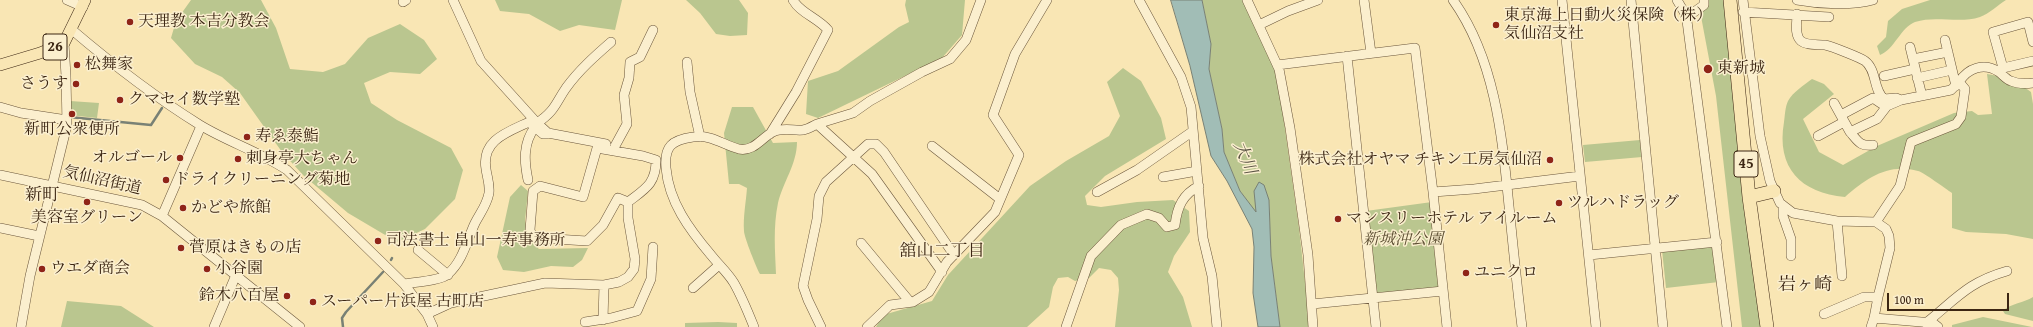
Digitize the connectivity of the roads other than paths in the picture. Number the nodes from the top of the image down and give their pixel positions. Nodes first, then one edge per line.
1 (67, 0) edge
2 (453, 0) edge
3 (792, 0) edge
4 (981, 0) edge
5 (1047, 0) edge
6 (1139, 0) edge
7 (1247, 0) edge
8 (1318, 0) edge
9 (1364, 0) edge
10 (1453, 0) edge
11 (1562, 0) edge
12 (1631, 0) edge
13 (1677, 0) edge
14 (1704, 0) edge
15 (1730, 0) edge
16 (1743, 0) edge
17 (1797, 0) edge
18 (1873, 0) edge
19 (84, 4) edge
20 (1825, 11) junction
21 (1743, 12) junction
22 (1797, 14) junction
23 (1687, 17) junction
24 (1259, 26) junction
25 (71, 29) junction
26 (653, 30) dead end
27 (1945, 40) dead end
28 (611, 42) dead end
29 (2033, 42) edge
30 (64, 43) junction
31 (1910, 47) dead end
32 (1948, 52) junction
33 (1371, 53) junction
34 (1347, 56) junction
35 (2033, 61) edge
36 (687, 62) dead end
37 (0, 65) edge
38 (1277, 65) junction
39 (2013, 66) junction
40 (1915, 69) junction
41 (1952, 70) junction
42 (1884, 76) dead end
43 (2011, 81) junction
44 (2033, 83) edge
45 (1957, 84) junction
46 (1922, 96) junction
47 (1901, 100) junction
48 (1834, 103) dead end
49 (1887, 106) junction
50 (0, 108) edge
51 (67, 116) junction
52 (1842, 118) junction
53 (817, 124) junction
54 (536, 125) junction
55 (201, 126) junction
56 (1193, 131) junction
57 (1850, 132) junction
58 (770, 134) junction
59 (1818, 136) dead end
60 (700, 137) junction
61 (1873, 145) dead end
62 (616, 146) junction
63 (932, 146) dead end
64 (631, 154) junction
65 (854, 156) junction
66 (656, 160) junction
67 (665, 160) junction
68 (1197, 171) junction
69 (0, 175) edge
70 (1580, 176) junction
71 (1163, 177) dead end
72 (528, 180) dead end
73 (1507, 184) junction
74 (51, 185) junction
75 (1199, 186) junction
76 (1774, 191) junction
77 (1097, 192) dead end
78 (1433, 192) junction
79 (1749, 197) junction
80 (1000, 199) junction
81 (628, 202) junction
82 (1783, 206) junction
83 (162, 216) junction
84 (1837, 221) junction
85 (1876, 222) junction
86 (0, 228) edge
87 (39, 236) junction
88 (861, 242) dead end
89 (1717, 242) junction
90 (652, 247) dead end
91 (1655, 248) junction
92 (418, 250) dead end
93 (954, 255) junction
94 (1589, 255) junction
95 (1791, 256) dead end
96 (719, 264) junction
97 (2007, 271) dead end
98 (942, 272) junction
99 (236, 275) junction
100 (448, 275) junction
101 (1842, 276) dead end
102 (404, 284) junction
103 (604, 285) junction
104 (693, 288) dead end
105 (1443, 291) junction
106 (1878, 297) junction
107 (1372, 298) junction
108 (910, 302) junction
109 (1312, 304) junction
110 (427, 314) junction
111 (1824, 314) dead end
112 (603, 320) junction
113 (585, 322) dead end
114 (1873, 323) edge
115 (1927, 325) edge
116 (21, 327) edge
117 (214, 327) edge
118 (300, 327) edge
119 (433, 327) edge
120 (754, 327) edge
121 (821, 327) edge
122 (867, 327) edge
123 (1066, 327) edge
124 (1217, 327) edge
125 (1313, 327) edge
126 (1376, 327) edge
127 (1447, 327) edge
128 (1522, 327) edge
129 (1596, 327) edge
130 (1663, 327) edge
131 (1727, 327) edge
132 (1767, 327) edge
133 (1938, 327) edge

1 - 19 street
2 - 54 street
3 - 58 street
4 - 53 street
5 - 80 street
6 - 56 street
7 - 24 street
8 - 24 street
9 - 33 street
10 - 73 street
11 - 70 street
12 - 91 street
13 - 23 street
14 - 23 street
15 - 79 highway, 45
16 - 21 street
17 - 20 street
18 - 20 street
19 - 25 main road, 26
20 - 22 street
21 - 22 street
21 - 76 street
22 - 47 street
23 - 89 street
24 - 38 street
25 - 30 main road, 26
25 - 55 street
26 - 62 street
27 - 32 street
28 - 54 street
29 - 39 street
30 - 37 main road, 26
30 - 51 street
31 - 40 street
32 - 40 street
32 - 41 street
33 - 34 street
33 - 78 street
34 - 38 street
34 - 107 street
35 - 39 street
36 - 60 street
38 - 109 street
39 - 43 street
40 - 41 street
40 - 42 street
40 - 46 street
41 - 45 street
43 - 44 street
43 - 45 street
45 - 46 street
45 - 85 street
46 - 47 street
47 - 49 street
48 - 52 street
49 - 52 street
49 - 57 street
50 - 51 street
51 - 74 street
52 - 57 street
52 - 59 street
53 - 58 street
53 - 65 street
54 - 62 street
54 - 72 street
54 - 100 street
55 - 83 street
55 - 102 street
56 - 68 street
56 - 77 street
57 - 61 street
58 - 60 street
60 - 67 street
62 - 64 street
63 - 80 street
64 - 66 street
64 - 81 street
65 - 93 street
65 - 98 street
65 - 121 street
66 - 67 street
66 - 81 street
67 - 96 street
68 - 71 street
68 - 75 street
69 - 74 street, 気仙沼街道
70 - 73 street
70 - 94 street
73 - 78 street
73 - 128 street
74 - 83 street, 気仙沼街道
74 - 87 street
75 - 123 street
75 - 124 street
76 - 79 highway
76 - 82 street
78 - 105 street
79 - 132 highway, 45
80 - 93 street
81 - 103 street
82 - 84 street
82 - 95 street
83 - 99 street, 気仙沼街道
84 - 85 street
84 - 101 street
85 - 106 street
86 - 87 street
87 - 116 street
88 - 108 street
89 - 91 street
89 - 131 street
90 - 112 street
91 - 94 street
91 - 130 street
92 - 100 street
93 - 98 street
94 - 129 street
96 - 104 street
96 - 120 street
97 - 115 street
98 - 108 street
99 - 117 street
99 - 118 street, 気仙沼街道
100 - 102 street
102 - 110 street
103 - 110 street
103 - 112 street
105 - 107 street
105 - 127 street
106 - 111 street
106 - 114 street
107 - 109 street
107 - 126 street
108 - 122 street
109 - 125 street
110 - 119 street
112 - 113 street
114 - 115 street
115 - 133 street

